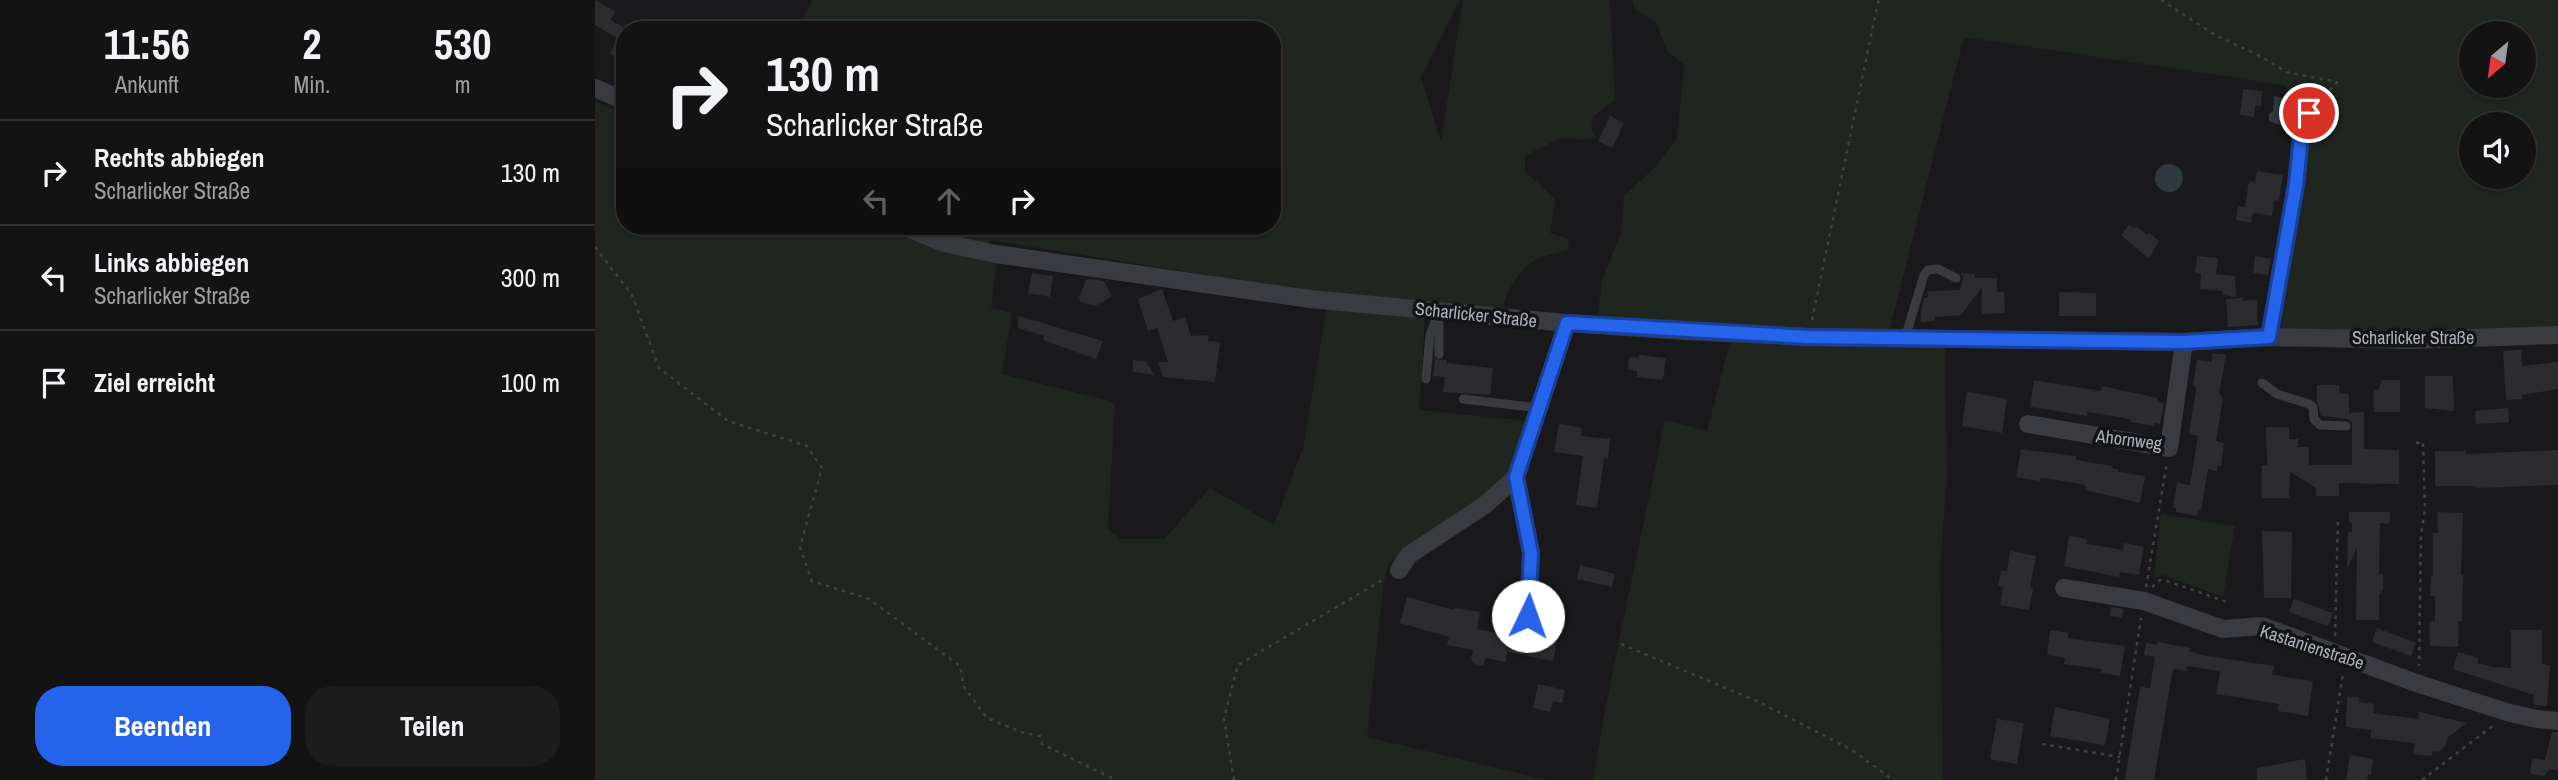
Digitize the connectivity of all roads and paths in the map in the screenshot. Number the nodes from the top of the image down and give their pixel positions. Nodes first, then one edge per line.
1 (1881, 0) edge
2 (2161, 0) edge
3 (595, 88) edge
4 (616, 97) edge
5 (2309, 113) joint
6 (924, 235) edge
7 (595, 247) edge
8 (1957, 278) dead end
9 (1439, 311) junction
10 (1567, 323) junction
11 (2558, 335) edge
12 (1809, 337) junction
13 (2269, 337) junction
14 (1905, 338) junction
15 (2183, 342) junction
16 (1439, 354) dead end
17 (1426, 379) dead end
18 (2262, 383) dead end
19 (1463, 399) dead end
20 (1539, 408) junction
21 (2028, 424) dead end
22 (2346, 425) dead end
23 (2416, 443) dead end
24 (2169, 449) junction
25 (1516, 477) junction
26 (2338, 520) dead end
27 (1399, 570) joint
28 (2147, 583) dead end
29 (2064, 588) dead end
30 (2146, 590) dead end
31 (2227, 602) dead end
32 (1528, 616) dead end
33 (2140, 622) dead end
34 (1621, 643) dead end
35 (2341, 655) junction
36 (2419, 684) junction
37 (2510, 713) junction
38 (2558, 721) edge
39 (2042, 744) dead end
40 (2120, 757) junction
41 (1116, 780) edge
42 (1234, 780) edge
43 (1893, 780) edge
44 (2116, 780) edge
45 (2326, 780) edge
46 (2422, 780) edge

1 - 12 path
2 - 5 path
3 - 4 street
5 - 13 street
6 - 9 street, Scharlicker Straße
7 - 41 path
8 - 14 lane
9 - 10 street, Scharlicker Straße
9 - 16 lane
9 - 17 lane
10 - 12 street, Scharlicker Straße
10 - 20 street
11 - 13 street, Scharlicker Straße
12 - 14 street, Scharlicker Straße
13 - 15 street, Scharlicker Straße
14 - 15 street, Scharlicker Straße
15 - 24 street, Ahornweg
18 - 22 lane
19 - 20 lane
20 - 25 street
21 - 24 street, Ahornweg
23 - 36 path
24 - 28 path
25 - 27 street
25 - 32 street
26 - 35 path
27 - 42 path
29 - 35 street, Kastanienstraße
30 - 31 path
33 - 40 path
34 - 43 path
35 - 36 street, Kastanienstraße
35 - 45 path
36 - 37 street, Kastanienstraße
37 - 38 street, Kastanienstraße
37 - 46 path
39 - 40 path
40 - 44 path

